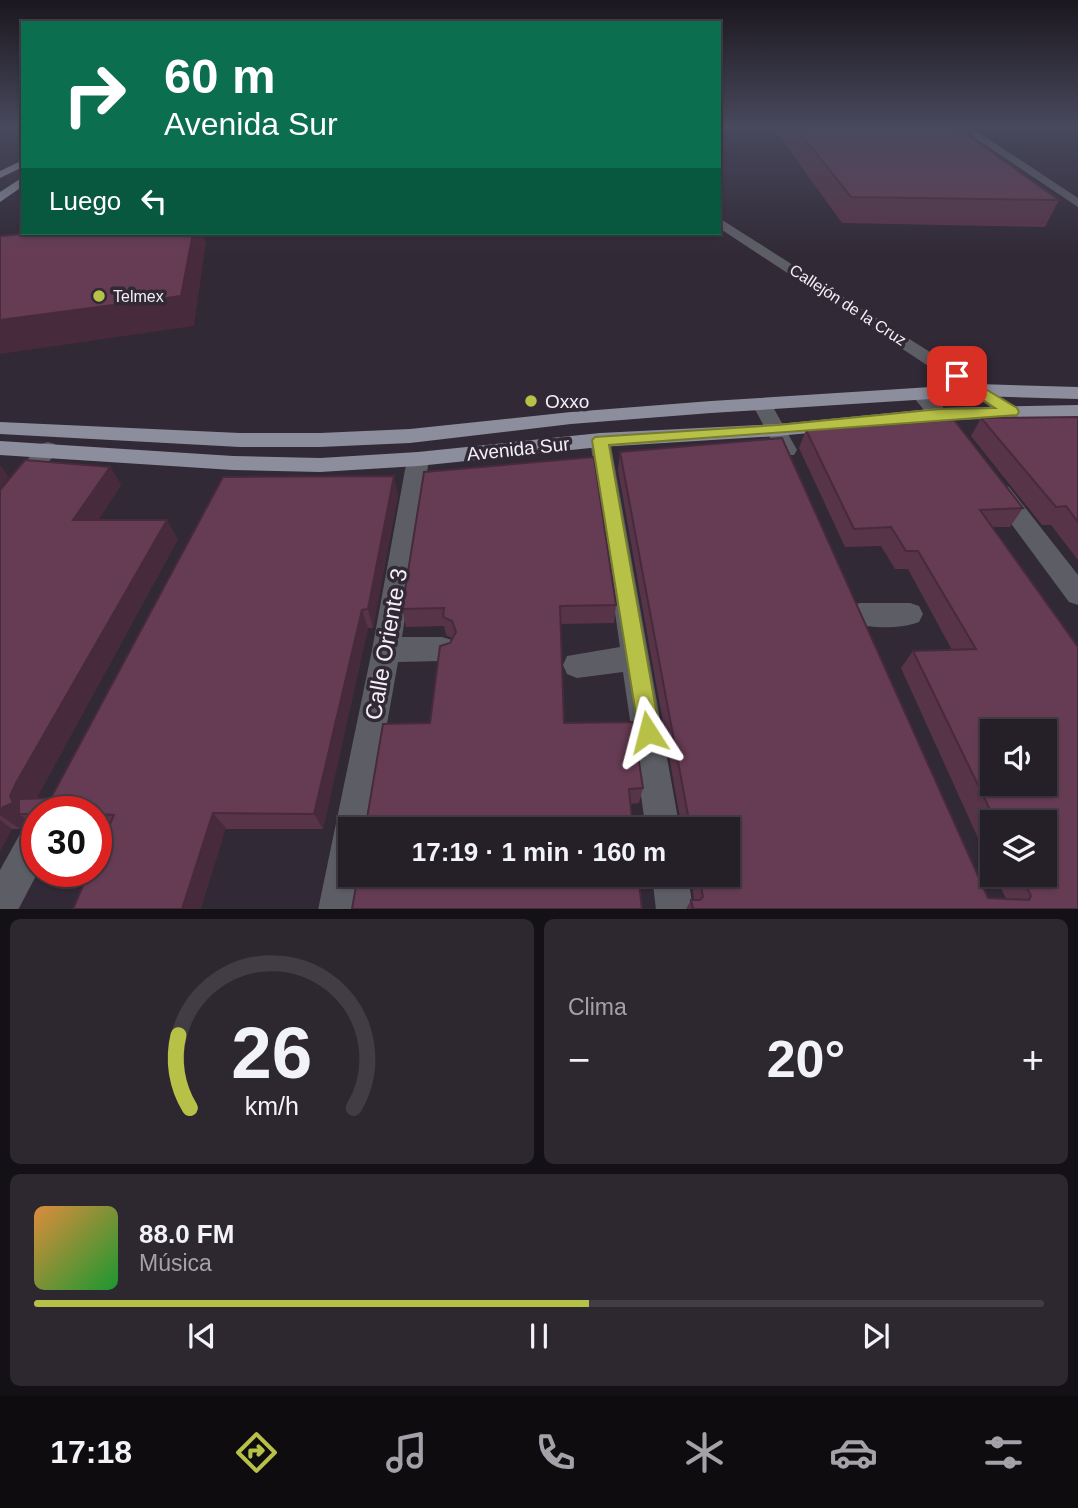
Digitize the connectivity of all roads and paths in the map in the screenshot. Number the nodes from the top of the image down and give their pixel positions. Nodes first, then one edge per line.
1 (1026, 168) edge
2 (21, 182) edge
3 (0, 198) edge
4 (1078, 203) edge
5 (721, 223) edge
6 (978, 390) junction
7 (1078, 393) edge
8 (921, 394) junction
9 (762, 404) junction
10 (1078, 411) edge
11 (1011, 412) junction
12 (940, 414) junction
13 (0, 428) edge
14 (778, 430) junction
15 (600, 440) junction
16 (964, 446) edge
17 (0, 448) edge
18 (48, 449) junction
19 (418, 459) junction
20 (989, 478) edge
21 (800, 479) edge
22 (0, 506) edge
23 (1078, 594) edge
24 (860, 614) edge
25 (910, 614) dead end
26 (442, 649) edge
27 (386, 650) junction
28 (637, 658) junction
29 (578, 665) dead end
30 (354, 817) edge
31 (661, 817) edge
32 (21, 866) edge
33 (340, 887) edge
34 (672, 887) edge
35 (0, 906) edge
36 (336, 909) edge
37 (675, 909) edge

1 - 4 street
2 - 3 main road
5 - 6 street, Callejón de la Cruz
6 - 7 main road, Avenida Sur
6 - 8 main road, Avenida Sur
6 - 11 street, Callejón de la Cruz
8 - 9 main road, Avenida Sur
8 - 12 street
9 - 13 main road, Avenida Sur
9 - 14 street
10 - 11 main road, Avenida Sur
11 - 12 main road, Avenida Sur
12 - 14 main road, Avenida Sur
12 - 16 street
14 - 15 main road, Avenida Sur
14 - 21 street
15 - 19 main road, Avenida Sur
15 - 28 street
17 - 18 main road, Avenida Sur
18 - 19 main road, Avenida Sur
18 - 22 street
19 - 27 street, Calle Oriente 3
20 - 23 street
24 - 25 street
26 - 27 street
27 - 30 street, Calle Oriente 3
28 - 29 street
28 - 31 street
32 - 35 street
33 - 36 street
34 - 37 street

